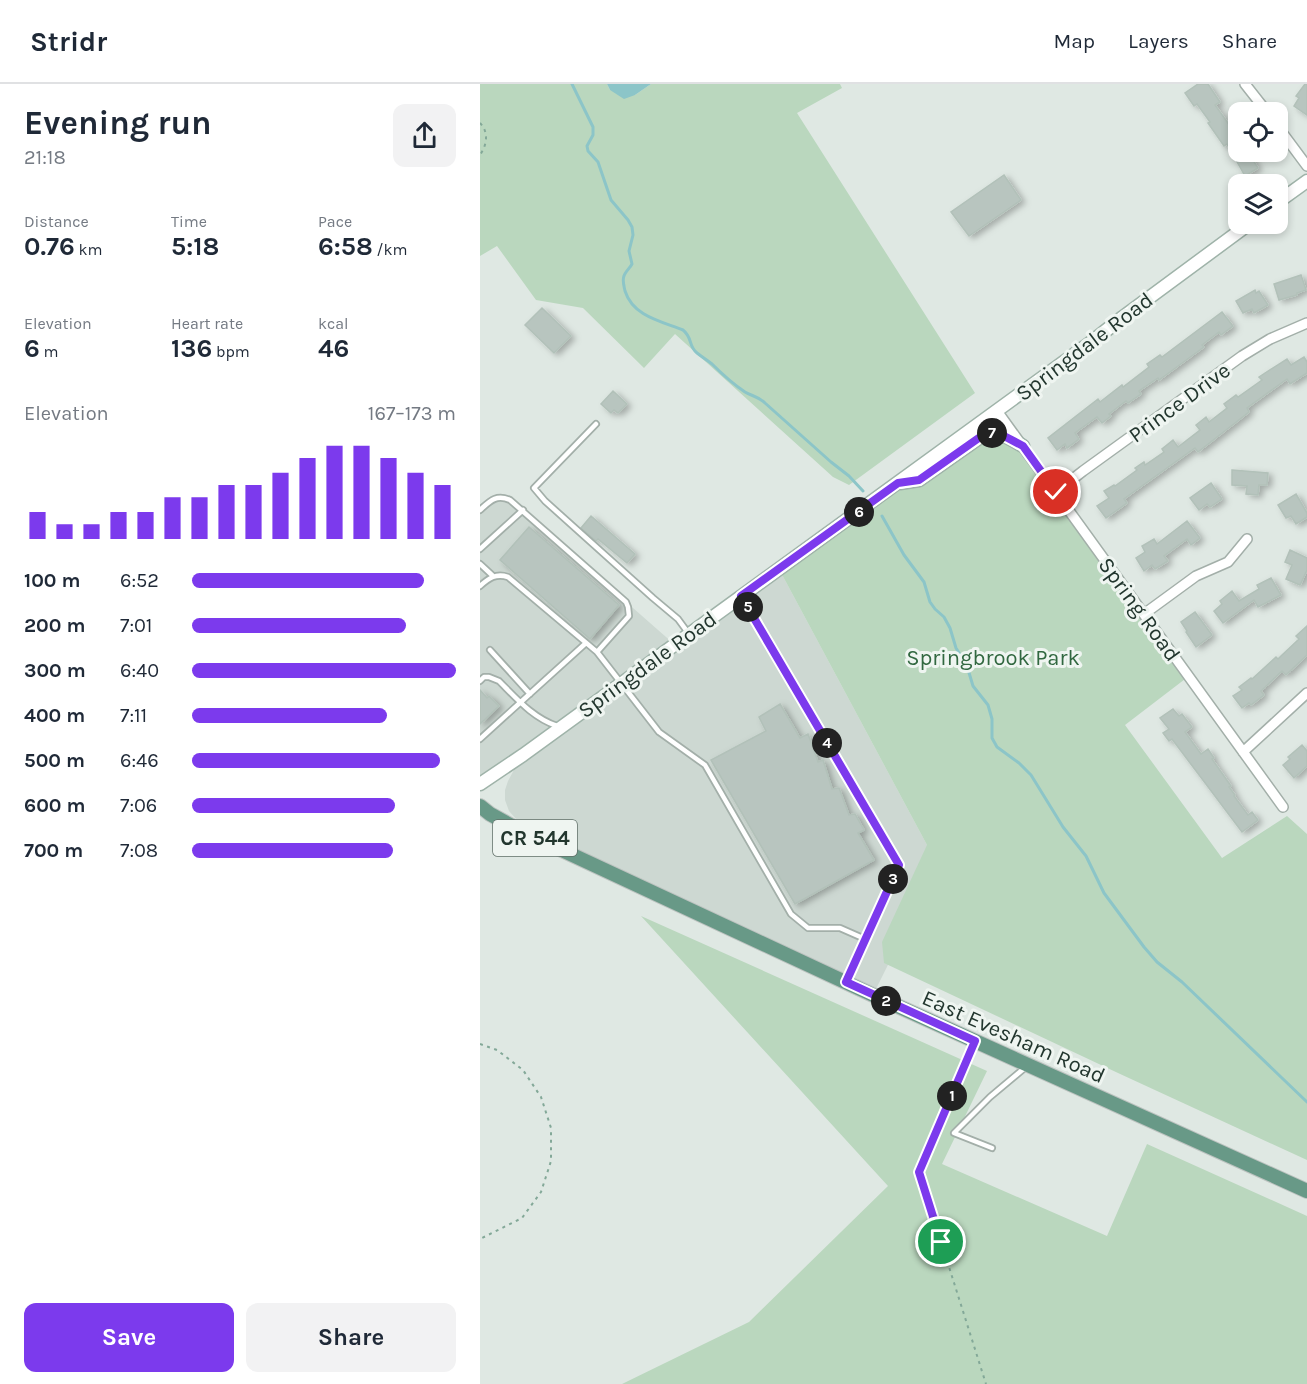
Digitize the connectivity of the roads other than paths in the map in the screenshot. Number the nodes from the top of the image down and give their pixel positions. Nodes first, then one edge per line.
1 (1258, 84) edge
2 (1248, 87) edge
3 (1259, 102) edge
4 (1288, 140) edge
5 (1307, 166) edge
6 (1307, 181) edge
7 (1288, 195) edge
8 (1235, 234) edge
9 (1307, 323) edge
10 (997, 411) junction
11 (596, 424) dead end
12 (1023, 446) junction
13 (898, 483) junction
14 (1056, 492) junction
15 (480, 510) edge
16 (523, 510) junction
17 (1247, 539) dead end
18 (480, 549) edge
19 (480, 564) edge
20 (493, 576) junction
21 (480, 586) edge
22 (741, 596) junction
23 (1144, 614) junction
24 (688, 634) junction
25 (586, 643) junction
26 (490, 650) dead end
27 (597, 652) junction
28 (480, 681) edge
29 (621, 683) junction
30 (1307, 693) edge
31 (530, 694) junction
32 (520, 703) junction
33 (560, 727) junction
34 (480, 740) edge
35 (1243, 752) junction
36 (480, 784) edge
37 (480, 806) edge
38 (1282, 807) dead end
39 (865, 939) junction
40 (846, 982) junction
41 (1029, 1065) junction
42 (992, 1148) dead end
43 (1307, 1191) edge

1 - 2 street
2 - 3 street
4 - 5 street
6 - 7 main road
8 - 10 main road, Springdale Road
9 - 14 street, Prince Drive
10 - 12 street, Spring Road
10 - 13 main road, Springdale Road
11 - 24 lane
12 - 13 main road
12 - 14 street, Spring Road
13 - 22 main road, Springdale Road
14 - 23 street, Spring Road
15 - 16 lane
16 - 18 lane
16 - 27 lane
17 - 23 street
19 - 20 lane
20 - 21 lane
20 - 25 lane
22 - 24 main road, Springdale Road
22 - 39 lane
23 - 35 street, Spring Road
24 - 29 main road, Springdale Road
25 - 27 lane
25 - 31 lane
26 - 31 lane
27 - 29 lane
28 - 32 lane
29 - 33 main road, Springdale Road
29 - 39 lane
30 - 35 street
31 - 32 lane
32 - 33 lane
32 - 34 lane
33 - 36 main road, Springdale Road
35 - 38 street, Spring Road
37 - 40 main road, East Evesham Road / CR 544
39 - 40 lane
40 - 41 main road, East Evesham Road / CR 544
41 - 42 lane
41 - 43 main road, East Evesham Road / CR 544

